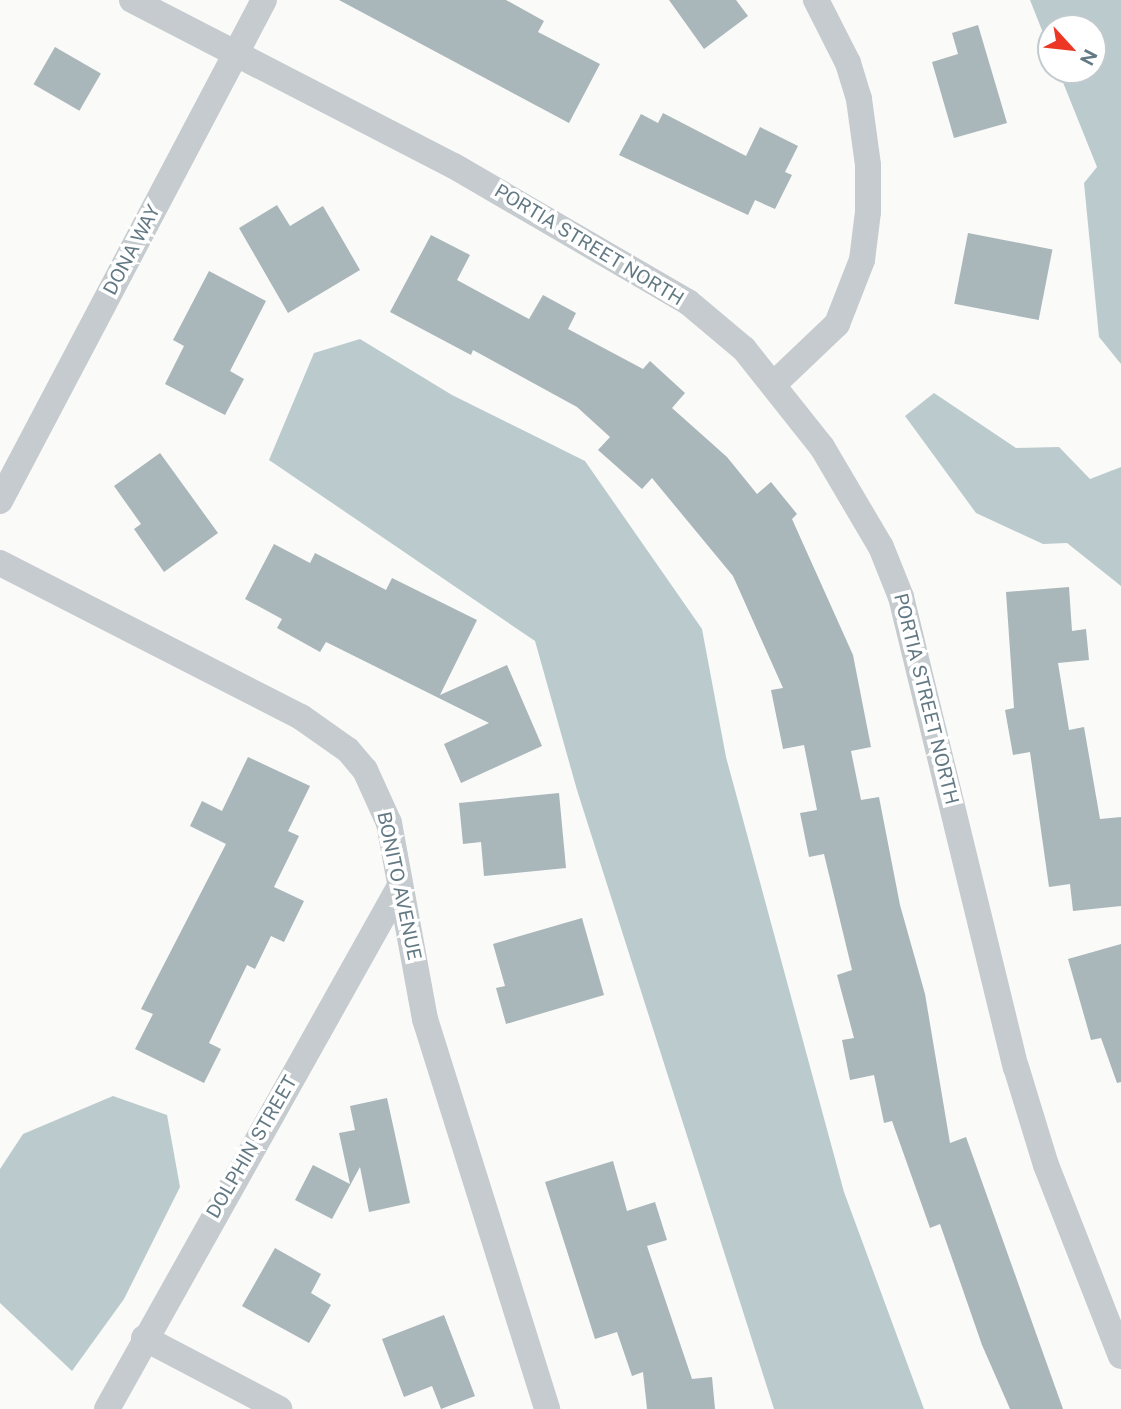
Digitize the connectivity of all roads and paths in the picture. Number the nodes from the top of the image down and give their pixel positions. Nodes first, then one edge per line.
1 (132, 0) edge
2 (264, 0) edge
3 (816, 0) edge
4 (235, 53) junction
5 (774, 384) junction
6 (0, 501) edge
7 (0, 563) edge
8 (400, 886) junction
9 (144, 1338) junction
10 (1121, 1356) edge
11 (107, 1409) edge
12 (279, 1409) edge
13 (547, 1409) edge

1 - 4 street, PORTIA STREET NORTH
2 - 4 street, DONA WAY
3 - 5 street
4 - 5 street, PORTIA STREET NORTH
4 - 6 street, DONA WAY
5 - 10 street, PORTIA STREET NORTH
7 - 8 street, BONITO AVENUE
8 - 9 street, DOLPHIN STREET
8 - 13 street, BONITO AVENUE
9 - 11 street, DOLPHIN STREET
9 - 12 street

